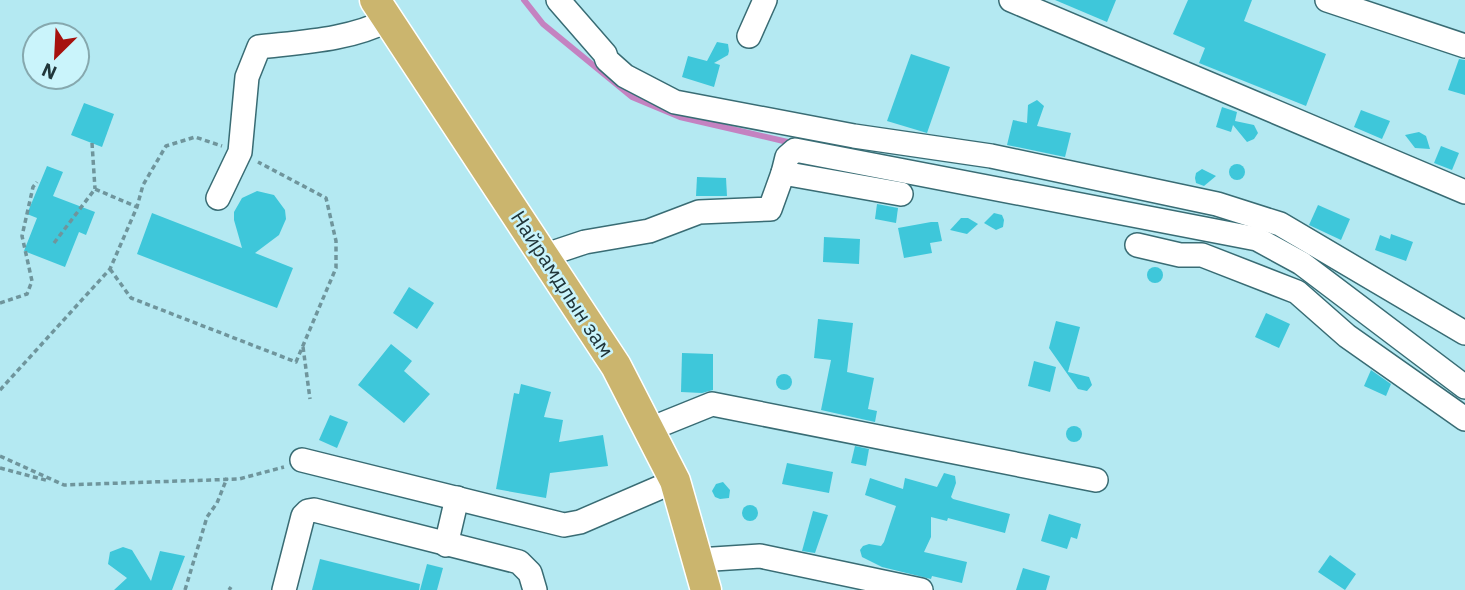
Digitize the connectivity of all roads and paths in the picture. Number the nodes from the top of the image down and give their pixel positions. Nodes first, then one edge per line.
1 (558, 0) edge
2 (765, 0) edge
3 (1011, 0) edge
4 (1327, 0) edge
5 (382, 10) edge
6 (749, 36) dead end
7 (1465, 46) edge
8 (92, 143) dead end
9 (240, 152) junction
10 (783, 173) junction
11 (37, 181) dead end
12 (95, 189) junction
13 (1465, 192) edge
14 (901, 194) dead end
15 (218, 198) dead end
16 (137, 207) junction
17 (54, 243) dead end
18 (1137, 245) dead end
19 (543, 256) junction
20 (110, 269) junction
21 (0, 303) edge
22 (1465, 334) edge
23 (303, 345) junction
24 (1465, 387) edge
25 (0, 390) edge
26 (310, 399) dead end
27 (1465, 419) edge
28 (650, 429) junction
29 (0, 456) edge
30 (302, 460) joint
31 (0, 468) edge
32 (227, 478) junction
33 (1096, 480) dead end
34 (675, 481) junction
35 (64, 485) junction
36 (457, 498) junction
37 (446, 545) junction
38 (698, 561) junction
39 (185, 590) edge
40 (284, 590) edge
41 (535, 590) edge
42 (706, 590) edge
43 (921, 590) edge

1 - 22 street
2 - 6 street
3 - 13 street
4 - 7 street
5 - 9 street
5 - 19 main road, Найрамдлын зам
8 - 12 path
9 - 15 street
9 - 16 path
9 - 23 path
10 - 14 street
10 - 19 street
10 - 24 street
11 - 21 path
12 - 16 path
12 - 17 path
16 - 20 path
18 - 27 street
19 - 28 main road, Найрамдлын зам
20 - 23 path
20 - 25 path
23 - 26 path
28 - 33 street
28 - 34 main road, Найрамдлын зам
29 - 35 path
30 - 32 path
30 - 36 street
31 - 35 path
32 - 35 path
32 - 39 path
34 - 36 street
34 - 38 main road, Найрамдлын зам
36 - 37 street
37 - 40 street
37 - 41 street
38 - 42 main road, Найрамдлын зам
38 - 43 street

